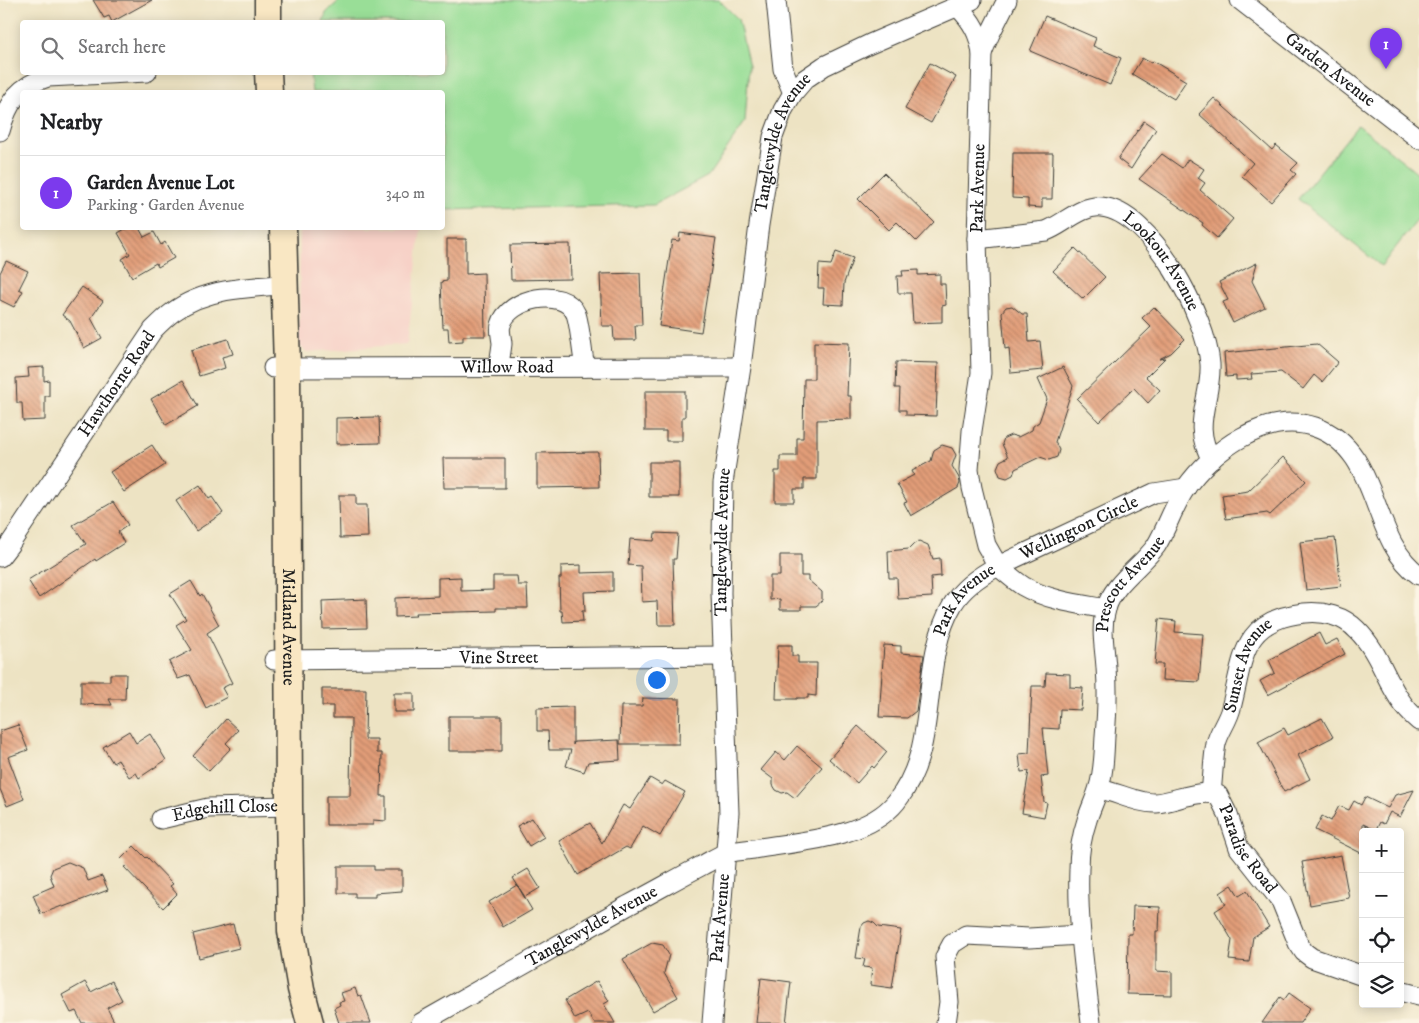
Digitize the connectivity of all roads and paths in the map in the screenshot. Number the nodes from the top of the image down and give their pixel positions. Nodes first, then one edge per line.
1 (268, 0) edge
2 (282, 0) edge
3 (776, 0) edge
4 (1007, 0) edge
5 (1240, 0) edge
6 (965, 3) edge
7 (268, 20) edge
8 (282, 20) edge
9 (982, 53) junction
10 (88, 75) edge
11 (268, 75) edge
12 (282, 75) edge
13 (20, 90) edge
14 (20, 90) edge
15 (269, 90) edge
16 (282, 90) edge
17 (793, 93) junction
18 (0, 131) edge
19 (1419, 139) edge
20 (269, 230) edge
21 (283, 230) edge
22 (977, 239) junction
23 (277, 286) junction
24 (742, 366) junction
25 (498, 367) junction
26 (585, 367) junction
27 (280, 368) junction
28 (1212, 459) junction
29 (1186, 488) junction
30 (0, 556) edge
31 (998, 566) junction
32 (1419, 575) edge
33 (1106, 609) junction
34 (724, 656) junction
35 (281, 660) junction
36 (1419, 721) edge
37 (1099, 789) junction
38 (1211, 793) junction
39 (281, 806) junction
40 (161, 819) dead end
41 (726, 854) junction
42 (1081, 934) junction
43 (1359, 975) edge
44 (1404, 992) edge
45 (1419, 996) edge
46 (294, 1023) edge
47 (310, 1023) edge
48 (421, 1023) edge
49 (712, 1023) edge
50 (946, 1023) edge
51 (1091, 1023) edge

1 - 7 street
2 - 8 street
3 - 17 street
4 - 9 street, Park Avenue
5 - 19 street, Garden Avenue
6 - 9 street, Park Avenue
6 - 17 street, Tanglewylde Avenue
9 - 22 street, Park Avenue
10 - 13 street
11 - 15 street
12 - 16 street
14 - 18 street
17 - 24 street, Tanglewylde Avenue
20 - 23 street, Midland Avenue
21 - 23 street, Midland Avenue
22 - 28 street, Lookout Avenue
22 - 31 street, Park Avenue
23 - 27 street, Midland Avenue
23 - 30 street, Hawthorne Road
24 - 26 street, Willow Road
24 - 34 street, Tanglewylde Avenue
25 - 26 street, Willow Road
25 - 26 street
25 - 27 street, Willow Road
27 - 35 street, Midland Avenue
28 - 29 street, Prescott Avenue
28 - 32 street, Prescott Avenue
29 - 31 street, Wellington Circle
29 - 33 street, Prescott Avenue
31 - 33 street, Wellington Circle
31 - 41 street, Park Avenue
33 - 37 street, Prescott Avenue
34 - 35 street, Vine Street
34 - 41 street, Tanglewylde Avenue
35 - 39 street, Midland Avenue
36 - 38 street, Sunset Avenue
37 - 38 street, Paradise Road
37 - 42 street, Prescott Avenue
38 - 43 street, Paradise Road
39 - 40 street, Edgehill Close
39 - 46 street, Midland Avenue
39 - 47 street, Midland Avenue
41 - 48 street, Tanglewylde Avenue
41 - 49 street, Park Avenue
42 - 50 street
42 - 51 street, Prescott Avenue
44 - 45 street

